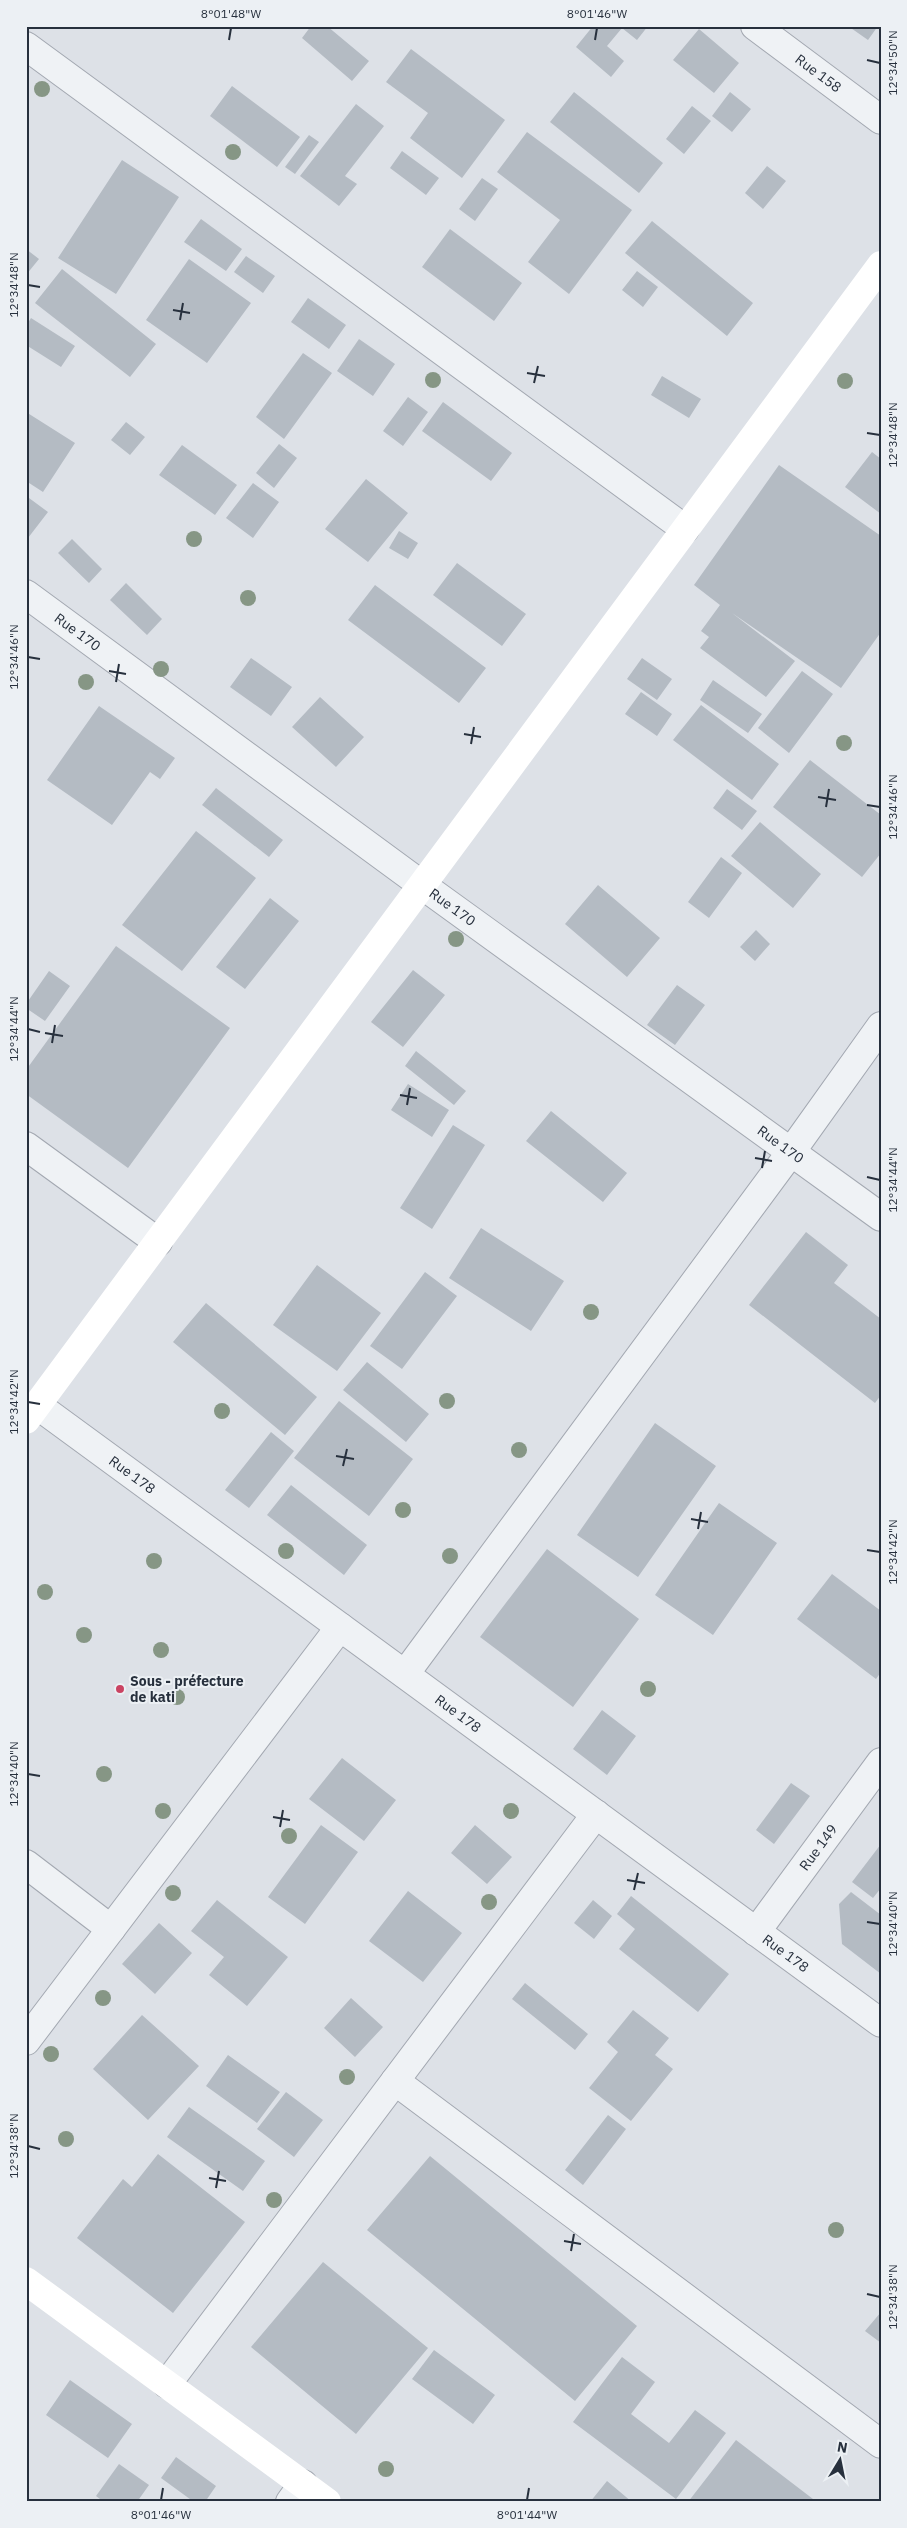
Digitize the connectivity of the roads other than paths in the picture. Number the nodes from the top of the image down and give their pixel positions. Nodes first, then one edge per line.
1 (755, 26) edge
2 (26, 46) edge
3 (881, 120) edge
4 (881, 265) edge
5 (685, 529) junction
6 (26, 594) edge
7 (422, 885) junction
8 (881, 1026) edge
9 (26, 1146) edge
10 (791, 1152) junction
11 (881, 1217) edge
12 (158, 1242) junction
13 (32, 1412) edge
14 (340, 1627) junction
15 (404, 1674) junction
16 (881, 1762) edge
17 (596, 1814) junction
18 (26, 1864) edge
19 (112, 1929) junction
20 (756, 1932) junction
21 (881, 2023) edge
22 (26, 2041) edge
23 (395, 2080) junction
24 (26, 2281) edge
25 (167, 2384) junction
26 (881, 2444) edge
27 (297, 2493) edge
28 (328, 2502) edge

1 - 3 street, Rue 158
2 - 5 street
4 - 5 street
5 - 7 street
6 - 7 street, Rue 170
7 - 10 street, Rue 170
7 - 12 street
8 - 10 street
9 - 12 street
10 - 11 street, Rue 170
10 - 15 street
12 - 13 street
13 - 14 street, Rue 178
14 - 15 street, Rue 178
14 - 19 street
15 - 17 street, Rue 178
16 - 20 street, Rue 149
17 - 20 street, Rue 178
17 - 23 street
18 - 19 street
19 - 22 street
20 - 21 street, Rue 178
23 - 25 street
23 - 26 street
24 - 25 street
25 - 27 street
27 - 28 street

